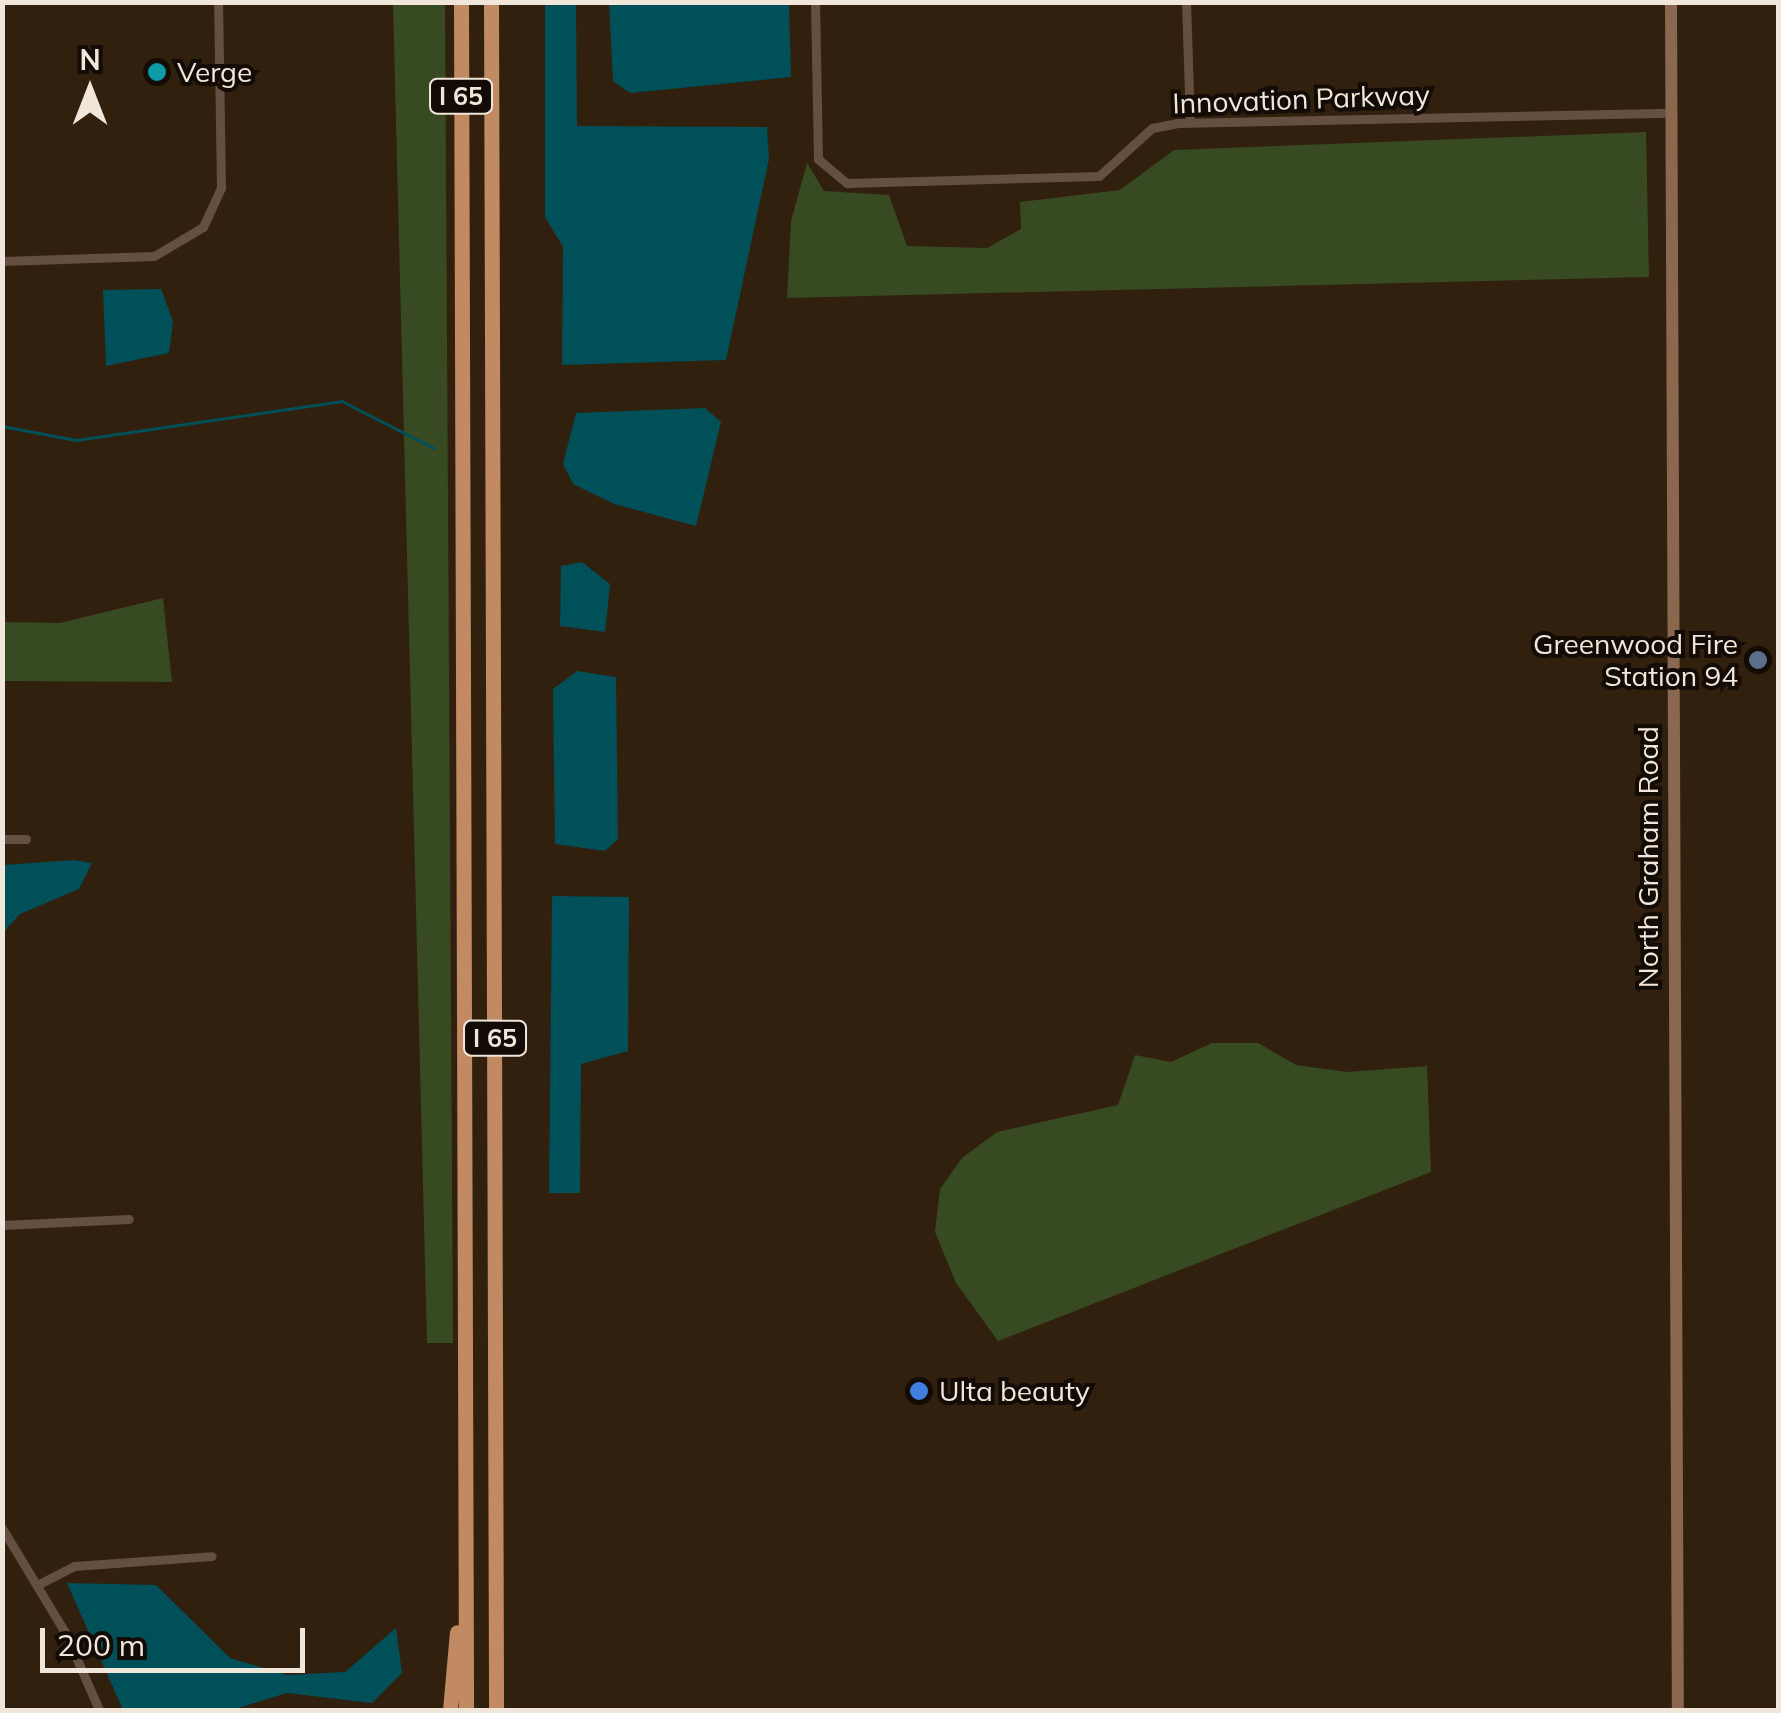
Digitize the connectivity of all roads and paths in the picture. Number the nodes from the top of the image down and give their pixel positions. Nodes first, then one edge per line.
1 (218, 2) edge
2 (452, 2) edge
3 (461, 2) edge
4 (494, 2) edge
5 (815, 2) edge
6 (1186, 2) edge
7 (1671, 2) edge
8 (1671, 113) junction
9 (1190, 122) junction
10 (462, 190) junction
11 (2, 261) edge
12 (2, 839) edge
13 (26, 839) dead end
14 (129, 1219) dead end
15 (2, 1225) edge
16 (2, 1528) edge
17 (212, 1556) dead end
18 (465, 1564) junction
19 (39, 1584) junction
20 (496, 1604) junction
21 (99, 1710) edge
22 (450, 1710) edge
23 (466, 1710) edge
24 (496, 1710) edge
25 (506, 1710) edge
26 (1678, 1710) edge

1 - 11 street
2 - 10 highway
3 - 10 highway, I 65
4 - 20 highway, I 65
5 - 9 street, Innovation Parkway
6 - 9 street
7 - 8 street, North Graham Road
8 - 9 street, Innovation Parkway
8 - 26 street, North Graham Road
10 - 18 highway, I 65
12 - 13 street
14 - 15 street
16 - 19 street
17 - 19 street
18 - 22 highway
18 - 23 highway, I 65
19 - 21 street
20 - 24 highway, I 65
20 - 25 highway

